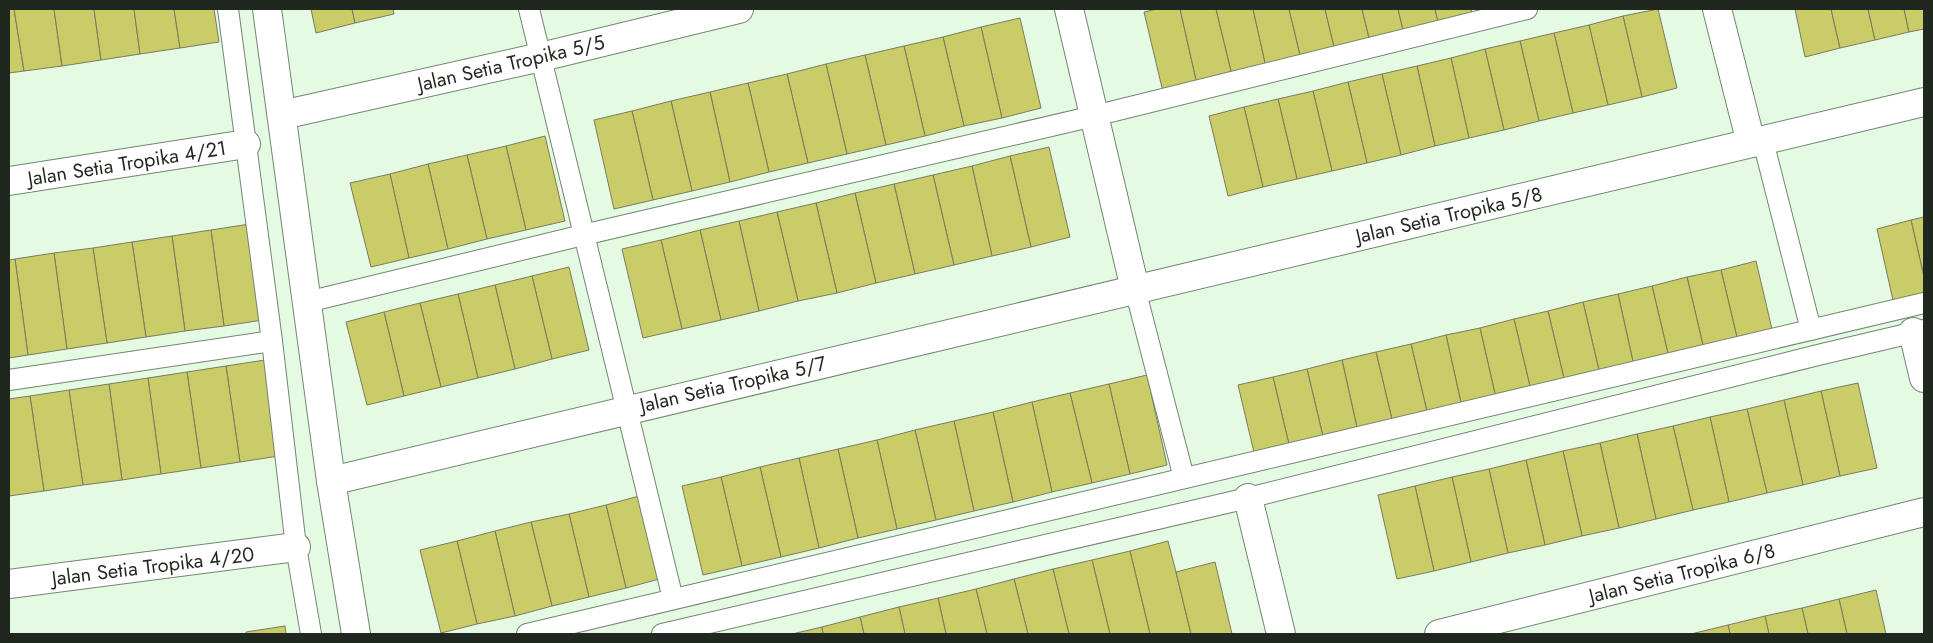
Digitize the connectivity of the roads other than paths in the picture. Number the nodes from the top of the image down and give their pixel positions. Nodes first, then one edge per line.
1 (228, 9) edge
2 (267, 9) edge
3 (529, 9) edge
4 (739, 9) edge
5 (1069, 9) edge
6 (1527, 9) edge
7 (1717, 9) edge
8 (540, 57) junction
9 (1924, 102) edge
10 (282, 115) junction
11 (1094, 116) junction
12 (1757, 142) junction
13 (246, 144) junction
14 (9, 180) edge
15 (583, 235) junction
16 (1135, 289) junction
17 (307, 302) junction
18 (1924, 303) edge
19 (1811, 330) junction
20 (1919, 331) edge
21 (272, 341) junction
22 (1924, 378) edge
23 (9, 380) edge
24 (626, 410) junction
25 (1184, 478) junction
26 (331, 480) junction
27 (1248, 498) junction
28 (1924, 512) edge
29 (296, 547) junction
30 (9, 584) edge
31 (673, 599) junction
32 (675, 633) edge
33 (311, 634) edge
34 (356, 634) edge
35 (527, 634) edge
36 (1281, 634) edge
37 (1439, 634) edge

1 - 13 lane
2 - 10 street
3 - 8 lane
4 - 8 street, Jalan Setia Tropika 5/5
5 - 11 street
6 - 11 lane
7 - 12 street
8 - 10 street, Jalan Setia Tropika 5/5
8 - 15 lane
9 - 12 street, Jalan Setia Tropika 5/8
10 - 17 street
11 - 15 lane
11 - 16 street
12 - 16 street, Jalan Setia Tropika 5/8
12 - 19 lane
13 - 14 street, Jalan Setia Tropika 4/21
13 - 21 lane
15 - 17 lane
15 - 24 lane
16 - 24 street, Jalan Setia Tropika 5/7
16 - 25 lane
17 - 26 street
18 - 19 lane
19 - 25 lane
20 - 22 street
20 - 27 lane
21 - 23 lane
21 - 29 lane
24 - 26 street, Jalan Setia Tropika 5/7
24 - 31 lane
25 - 31 lane
26 - 34 street
27 - 32 lane
27 - 36 street
28 - 37 street, Jalan Setia Tropika 6/8
29 - 30 street, Jalan Setia Tropika 4/20
29 - 33 lane
31 - 35 lane

